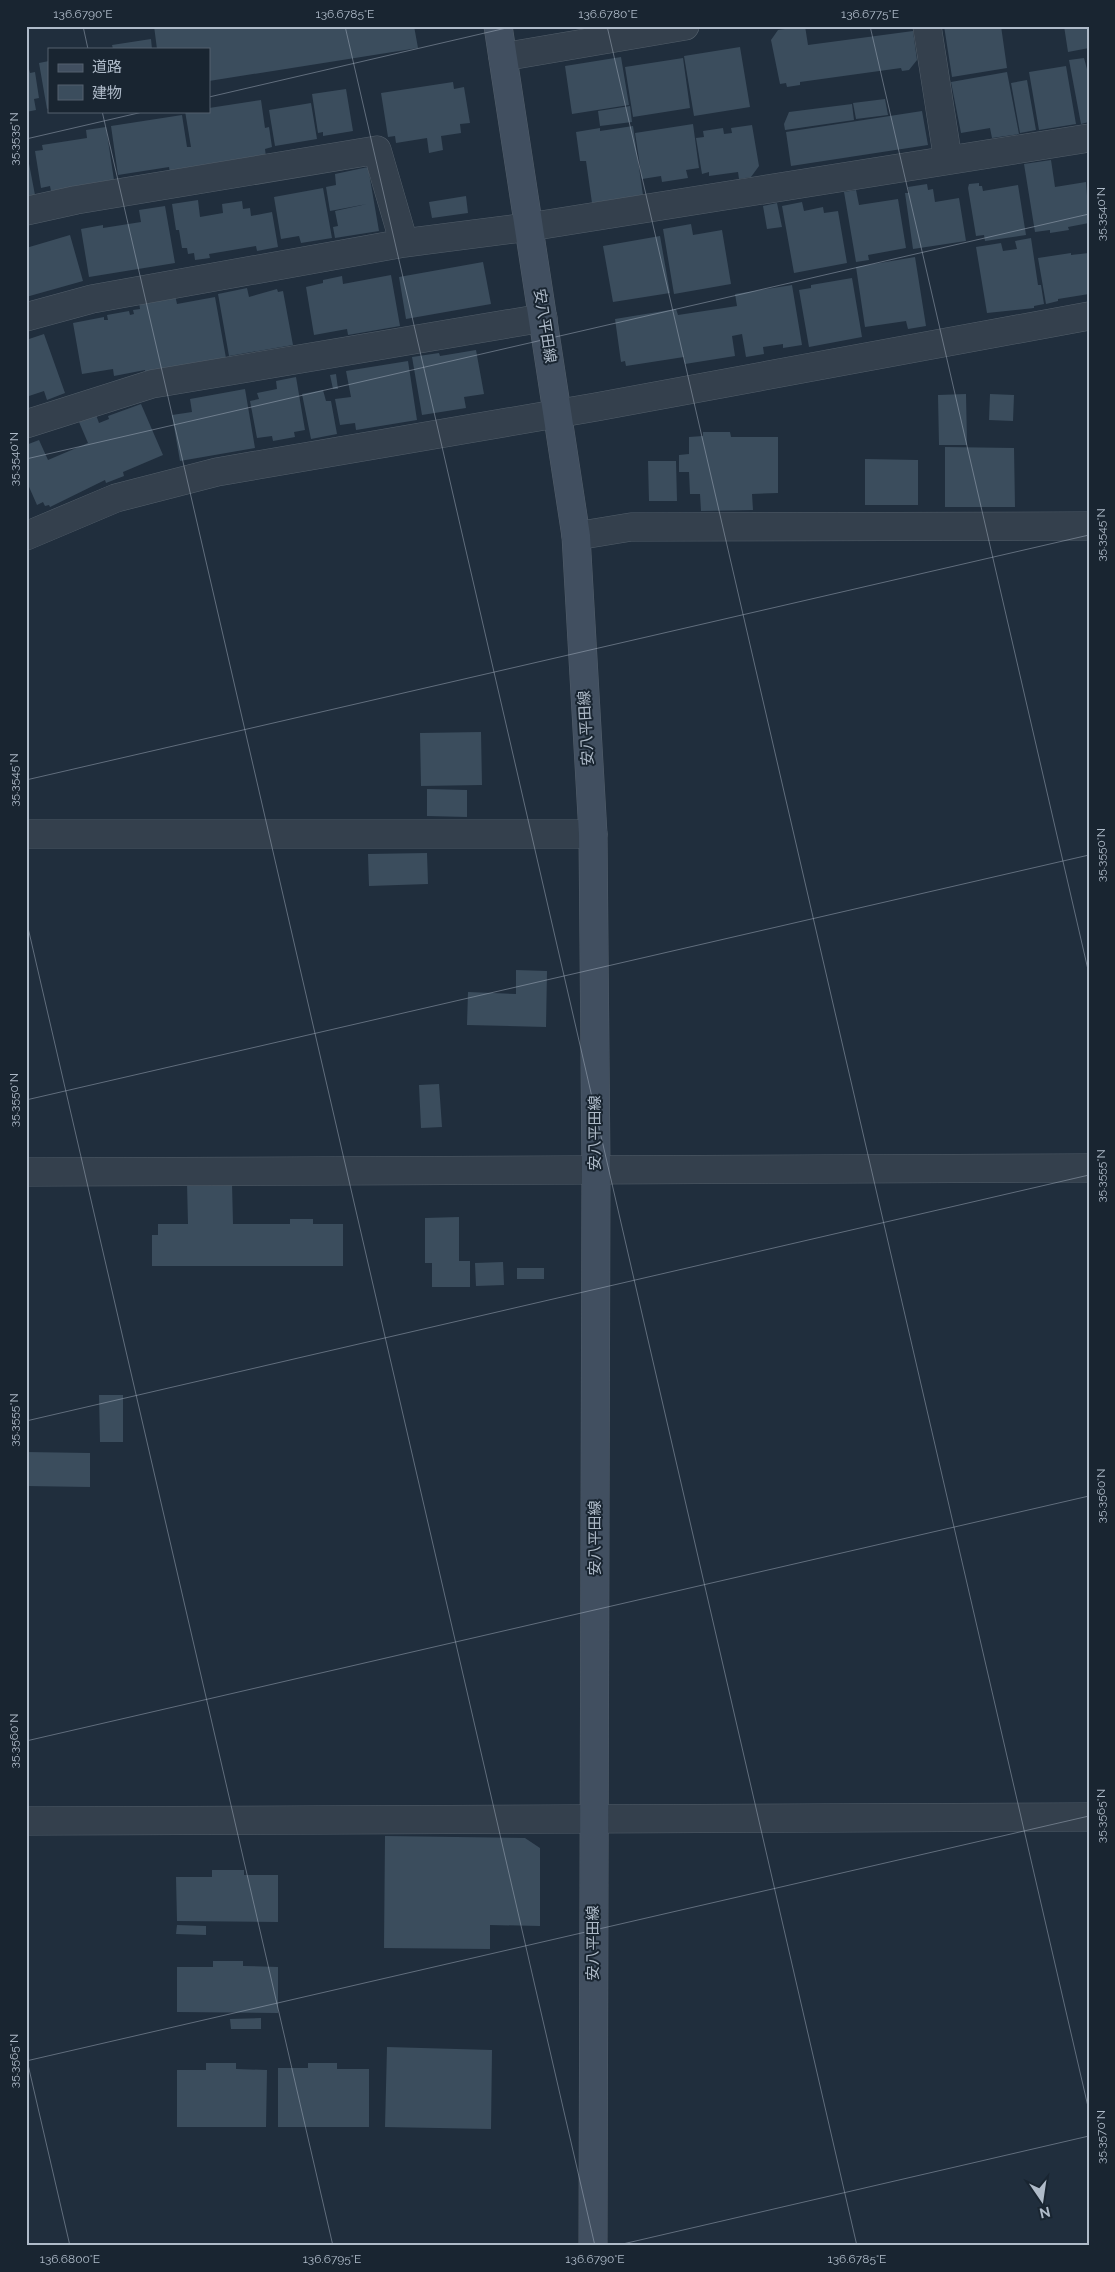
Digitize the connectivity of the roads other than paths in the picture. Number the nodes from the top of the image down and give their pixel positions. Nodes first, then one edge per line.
1 (498, 26) edge
2 (685, 26) edge
3 (927, 26) edge
4 (503, 57) junction
5 (1089, 138) edge
6 (948, 160) junction
7 (26, 211) edge
8 (529, 227) junction
9 (404, 243) junction
10 (1089, 316) edge
11 (26, 317) edge
12 (544, 318) junction
13 (559, 413) junction
14 (26, 424) edge
15 (1089, 526) edge
16 (26, 536) edge
17 (576, 536) junction
18 (26, 834) edge
19 (593, 834) junction
20 (1089, 1168) edge
21 (596, 1169) junction
22 (26, 1172) edge
23 (594, 1817) junction
24 (1089, 1817) edge
25 (26, 1820) edge
26 (593, 2246) edge

1 - 4 main road, 安八平田線
2 - 4 street
3 - 6 street
4 - 8 main road, 安八平田線
5 - 6 street
6 - 8 street
7 - 9 street
8 - 9 street
8 - 12 main road, 安八平田線
9 - 11 street
10 - 13 street
12 - 13 main road, 安八平田線
12 - 14 street
13 - 16 street
13 - 17 main road, 安八平田線
15 - 17 street
17 - 19 main road, 安八平田線
18 - 19 street
19 - 21 main road, 安八平田線
20 - 21 street
21 - 22 street
21 - 23 main road, 安八平田線
23 - 24 street
23 - 25 street
23 - 26 main road, 安八平田線

